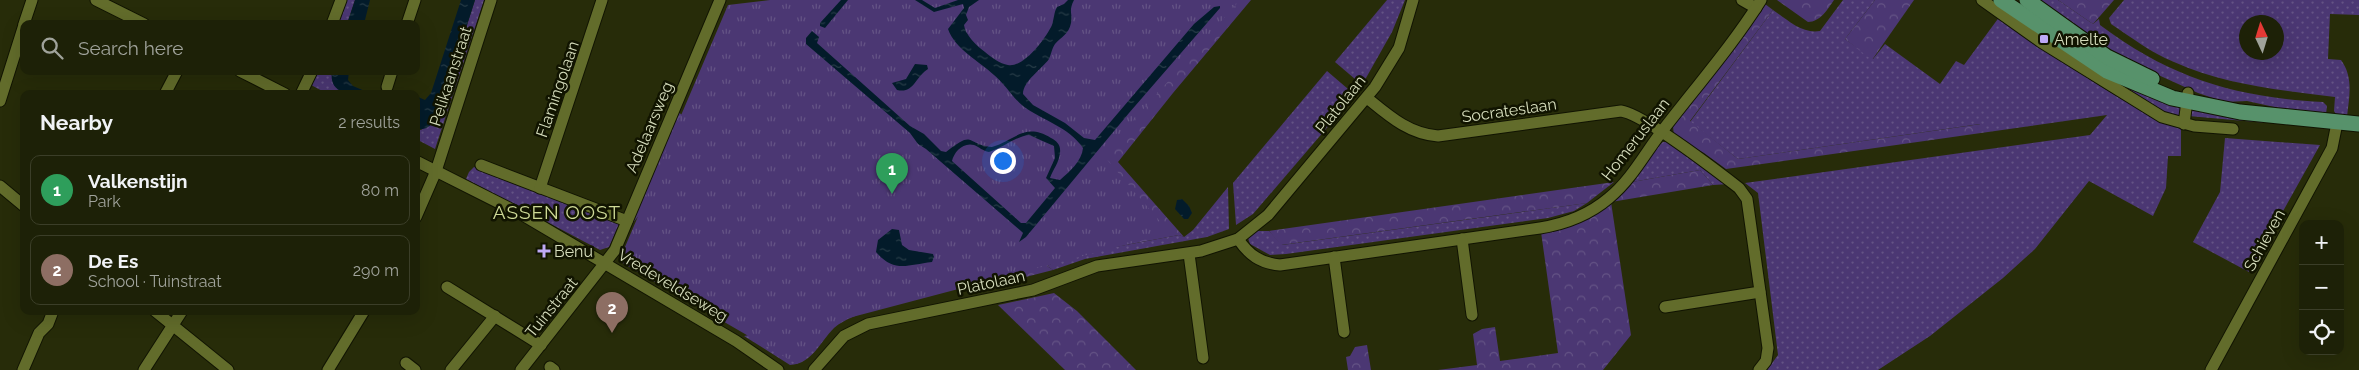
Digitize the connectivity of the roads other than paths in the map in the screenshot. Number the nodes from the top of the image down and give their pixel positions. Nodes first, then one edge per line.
1 (32, 0) edge
2 (96, 0) edge
3 (341, 0) edge
4 (415, 0) edge
5 (491, 0) edge
6 (602, 0) edge
7 (719, 0) edge
8 (1414, 0) edge
9 (1742, 0) edge
10 (1982, 0) edge
11 (2001, 0) edge
12 (2027, 0) edge
13 (1758, 4) edge
14 (25, 20) edge
15 (136, 20) edge
16 (334, 20) edge
17 (408, 20) edge
18 (20, 37) edge
19 (175, 75) edge
20 (248, 75) edge
21 (310, 75) edge
22 (391, 75) edge
23 (387, 87) dead end
24 (167, 90) edge
25 (277, 90) edge
26 (304, 90) edge
27 (1367, 98) junction
28 (2188, 98) junction
29 (0, 101) edge
30 (2337, 123) junction
31 (2184, 124) junction
32 (2359, 124) edge
33 (2232, 129) dead end
34 (1661, 132) junction
35 (420, 163) edge
36 (481, 165) dead end
37 (436, 171) junction
38 (0, 186) edge
39 (540, 188) junction
40 (20, 203) edge
41 (420, 208) edge
42 (627, 221) junction
43 (1238, 238) junction
44 (1462, 239) junction
45 (1189, 254) junction
46 (1334, 257) junction
47 (606, 264) junction
48 (448, 287) dead end
49 (1760, 292) junction
50 (1666, 307) dead end
51 (51, 315) edge
52 (160, 315) edge
53 (179, 315) edge
54 (362, 315) edge
55 (1472, 315) dead end
56 (495, 316) junction
57 (172, 324) junction
58 (1344, 332) dead end
59 (541, 344) junction
60 (1203, 358) dead end
61 (23, 370) edge
62 (144, 370) edge
63 (228, 370) edge
64 (328, 370) edge
65 (451, 370) edge
66 (521, 370) edge
67 (778, 370) edge
68 (814, 370) edge
69 (1759, 370) edge
70 (2212, 370) edge

1 - 14 street
2 - 15 street
3 - 16 street
4 - 17 street
5 - 37 street, Pelikaanstraat
6 - 39 street, Flamingolaan
7 - 42 street, Adelaarsweg
8 - 27 street, Platolaan
9 - 13 street
10 - 31 street
11 - 28 main road
12 - 28 main road
13 - 34 street, Homeruslaan
18 - 29 street
19 - 24 street
20 - 25 street
21 - 26 street
22 - 23 street
27 - 34 street, Socrateslaan
27 - 43 street, Platolaan
28 - 30 main road
28 - 31 street
30 - 32 main road
30 - 70 street, Schieven
31 - 33 street
34 - 44 street, Homeruslaan
34 - 49 street, Socrateslaan
35 - 37 street, Vredeveldseweg
36 - 39 street, Vredeveldseweg
37 - 41 street, Pelikaanstraat
37 - 47 street, Vredeveldseweg
38 - 40 street
39 - 42 street, Vredeveldseweg
42 - 47 street, Adelaarsweg
43 - 45 street, Platolaan
43 - 46 street, Homeruslaan
44 - 46 street, Homeruslaan
44 - 55 street
45 - 60 street
45 - 68 street, Platolaan
46 - 58 street
47 - 59 street, Tuinstraat
47 - 67 street, Vredeveldseweg
48 - 56 street
49 - 50 street
49 - 69 street, Socrateslaan
51 - 61 street
52 - 57 street
53 - 57 street
54 - 64 street
56 - 59 street
56 - 65 street
57 - 62 street
57 - 63 street
59 - 66 street, Tuinstraat

